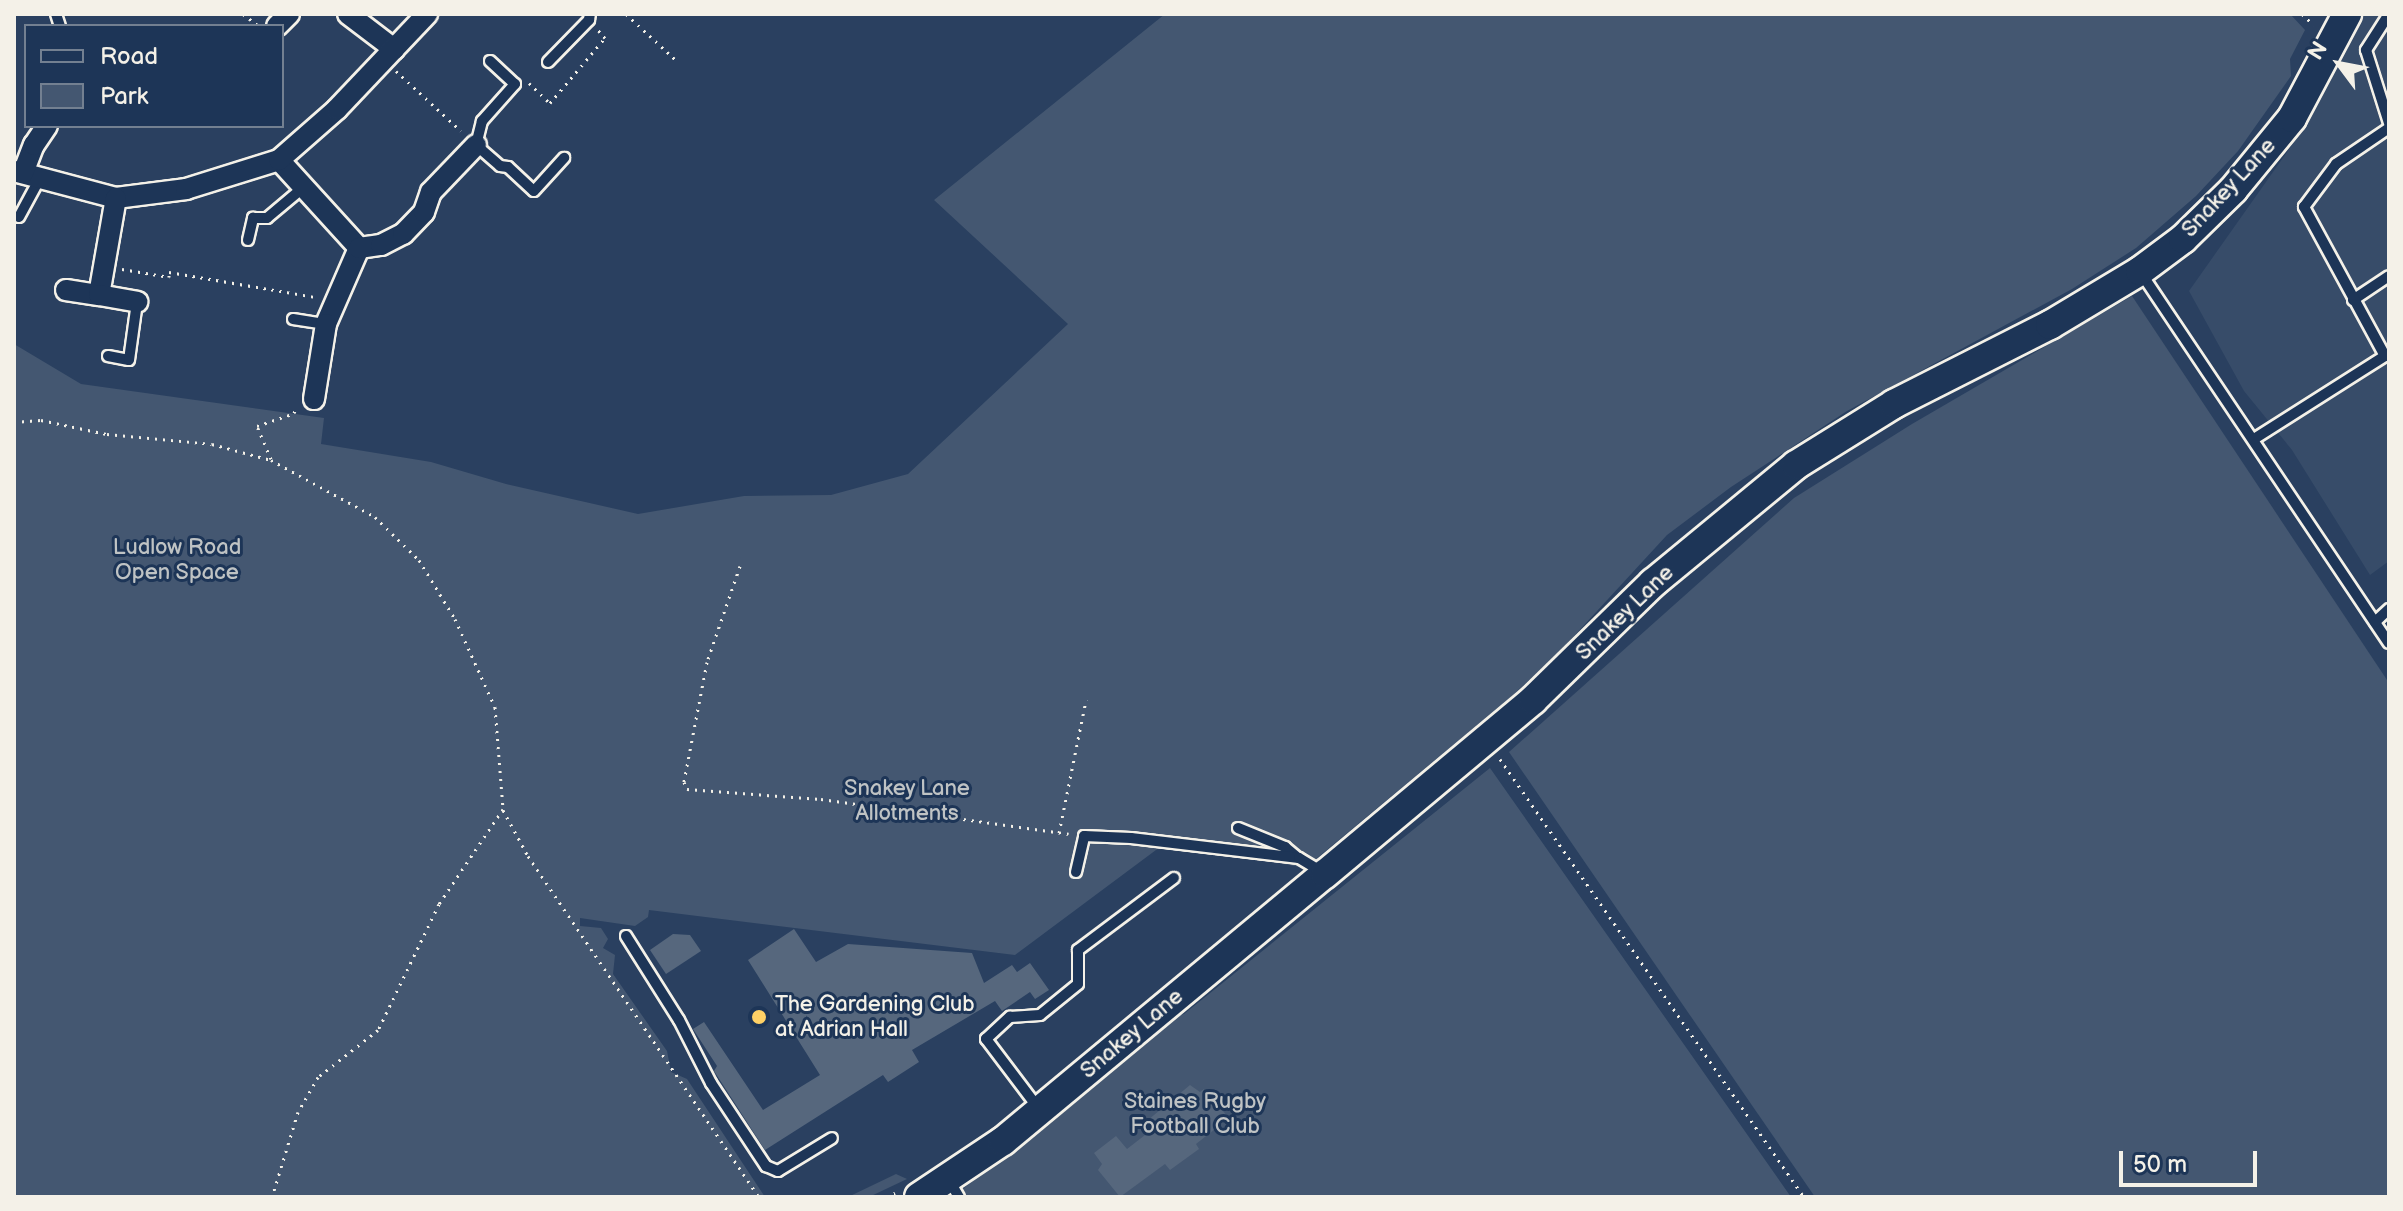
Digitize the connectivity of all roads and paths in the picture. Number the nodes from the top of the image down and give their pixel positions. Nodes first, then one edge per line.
1 (348, 14) edge
2 (427, 14) edge
3 (626, 14) edge
4 (2302, 14) edge
5 (2347, 14) edge
6 (2389, 14) edge
7 (589, 17) edge
8 (2326, 29) edge
9 (389, 54) junction
10 (490, 61) dead end
11 (548, 62) dead end
12 (678, 62) dead end
13 (515, 84) junction
14 (2389, 125) edge
15 (46, 128) edge
16 (476, 145) junction
17 (564, 158) dead end
18 (279, 160) junction
19 (26, 174) edge
20 (304, 187) junction
21 (116, 198) junction
22 (19, 217) dead end
23 (248, 240) dead end
24 (359, 248) junction
25 (104, 265) junction
26 (2140, 271) junction
27 (2389, 276) edge
28 (66, 290) dead end
29 (99, 295) junction
30 (335, 300) junction
31 (2353, 300) junction
32 (137, 302) joint
33 (293, 319) dead end
34 (326, 324) junction
35 (108, 356) dead end
36 (2387, 359) edge
37 (306, 402) joint
38 (14, 422) edge
39 (2254, 439) junction
40 (271, 460) junction
41 (740, 566) dead end
42 (2389, 609) edge
43 (2375, 622) junction
44 (2389, 643) edge
45 (1086, 700) dead end
46 (1487, 739) junction
47 (503, 809) junction
48 (1238, 828) dead end
49 (1059, 833) junction
50 (1084, 836) junction
51 (1299, 858) junction
52 (1076, 872) dead end
53 (1325, 874) junction
54 (1174, 878) dead end
55 (626, 936) dead end
56 (1040, 1110) junction
57 (832, 1138) dead end
58 (954, 1188) edge
59 (272, 1197) edge
60 (759, 1197) edge
61 (919, 1197) edge
62 (1804, 1197) edge

1 - 9 street
2 - 9 street
3 - 12 path
4 - 8 path
5 - 8 street, Snakey Lane
6 - 14 lane
7 - 11 lane
7 - 13 path
8 - 26 street, Snakey Lane
9 - 16 path
9 - 18 street
10 - 13 lane
13 - 16 lane
14 - 31 lane
15 - 19 street
16 - 17 lane
16 - 24 street
18 - 20 street
18 - 21 street
19 - 21 street
19 - 22 lane
20 - 23 lane
20 - 24 street
21 - 25 street
24 - 30 street
25 - 29 street
25 - 30 path
26 - 39 lane
26 - 46 street, Snakey Lane
27 - 31 lane
28 - 29 street
29 - 32 street
30 - 34 street
31 - 36 lane
32 - 35 lane
33 - 34 lane
34 - 37 street
36 - 39 lane
37 - 40 path
38 - 40 path
39 - 43 lane
40 - 47 path
41 - 49 path
42 - 43 lane
43 - 44 lane
45 - 49 path
46 - 53 street, Snakey Lane
46 - 62 path
47 - 59 path
47 - 60 path
48 - 51 lane
49 - 50 path
50 - 51 lane
50 - 52 lane
51 - 53 lane
53 - 56 street, Snakey Lane
54 - 56 lane
55 - 57 lane
56 - 58 street, Snakey Lane
58 - 61 street, Snakey Lane

